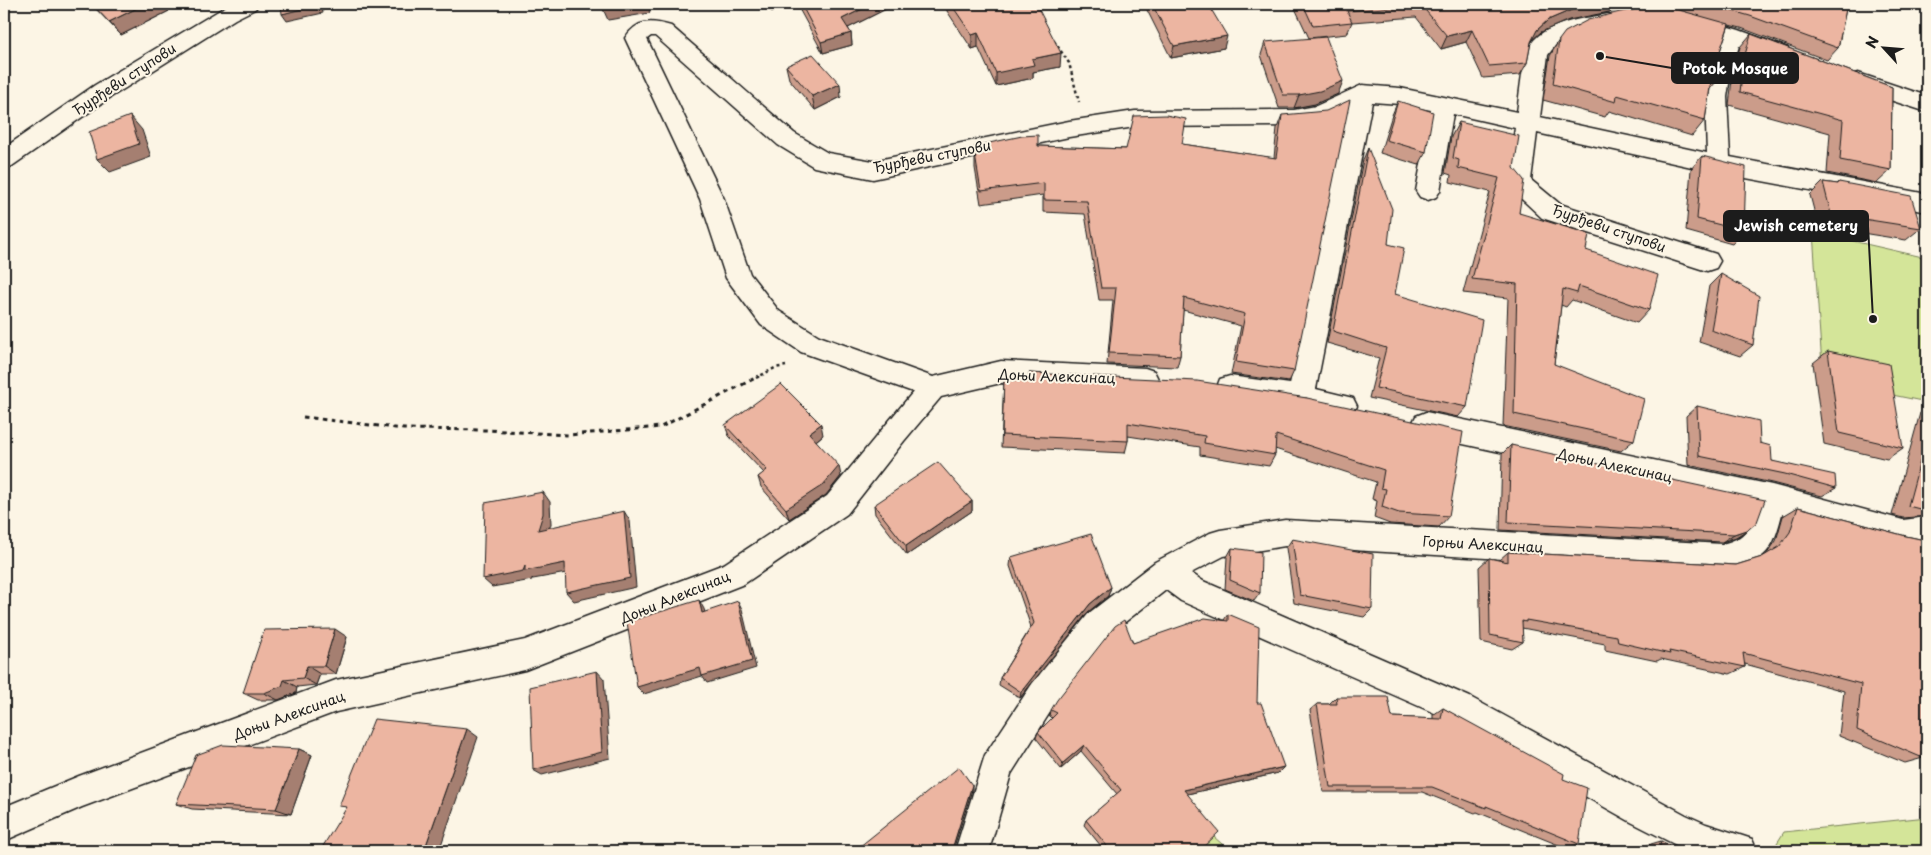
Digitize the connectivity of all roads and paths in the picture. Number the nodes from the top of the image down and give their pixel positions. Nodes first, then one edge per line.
1 (248, 4) edge
2 (1641, 8) edge
3 (1732, 35) junction
4 (1052, 38) edge
5 (1796, 59) edge
6 (1842, 76) edge
7 (1362, 93) junction
8 (1444, 104) junction
9 (1927, 104) edge
10 (1528, 123) junction
11 (1084, 126) junction
12 (4, 160) edge
13 (1719, 164) junction
14 (1428, 191) dead end
15 (1927, 203) edge
16 (1707, 261) dead end
17 (794, 365) dead end
18 (1174, 380) edge
19 (1203, 383) edge
20 (933, 388) junction
21 (1301, 397) junction
22 (1368, 412) edge
23 (304, 417) dead end
24 (1397, 418) edge
25 (1772, 498) junction
26 (1927, 530) edge
27 (1165, 572) junction
28 (4, 824) edge
29 (972, 851) edge
30 (1740, 851) edge

1 - 12 street, Ђурђеви ступови
2 - 3 street, Ђурђеви ступови
2 - 10 street, Ђурђеви ступови
3 - 5 street, Ђурђеви ступови
3 - 13 street
4 - 11 path
6 - 9 street
7 - 8 street
7 - 11 street, Ђурђеви ступови
7 - 21 street
8 - 10 street
8 - 14 street
10 - 13 street
10 - 16 street, Ђурђеви ступови
11 - 20 street, Ђурђеви ступови
13 - 15 street
17 - 23 path
18 - 20 street, Доњи Алексинац
19 - 21 street
20 - 28 street, Доњи Алексинац
21 - 22 street
24 - 25 street, Доњи Алексинац
25 - 26 street, Доњи Алексинац
25 - 27 street, Горњи Алексинац
27 - 29 street, Горњи Алексинац
27 - 30 street

